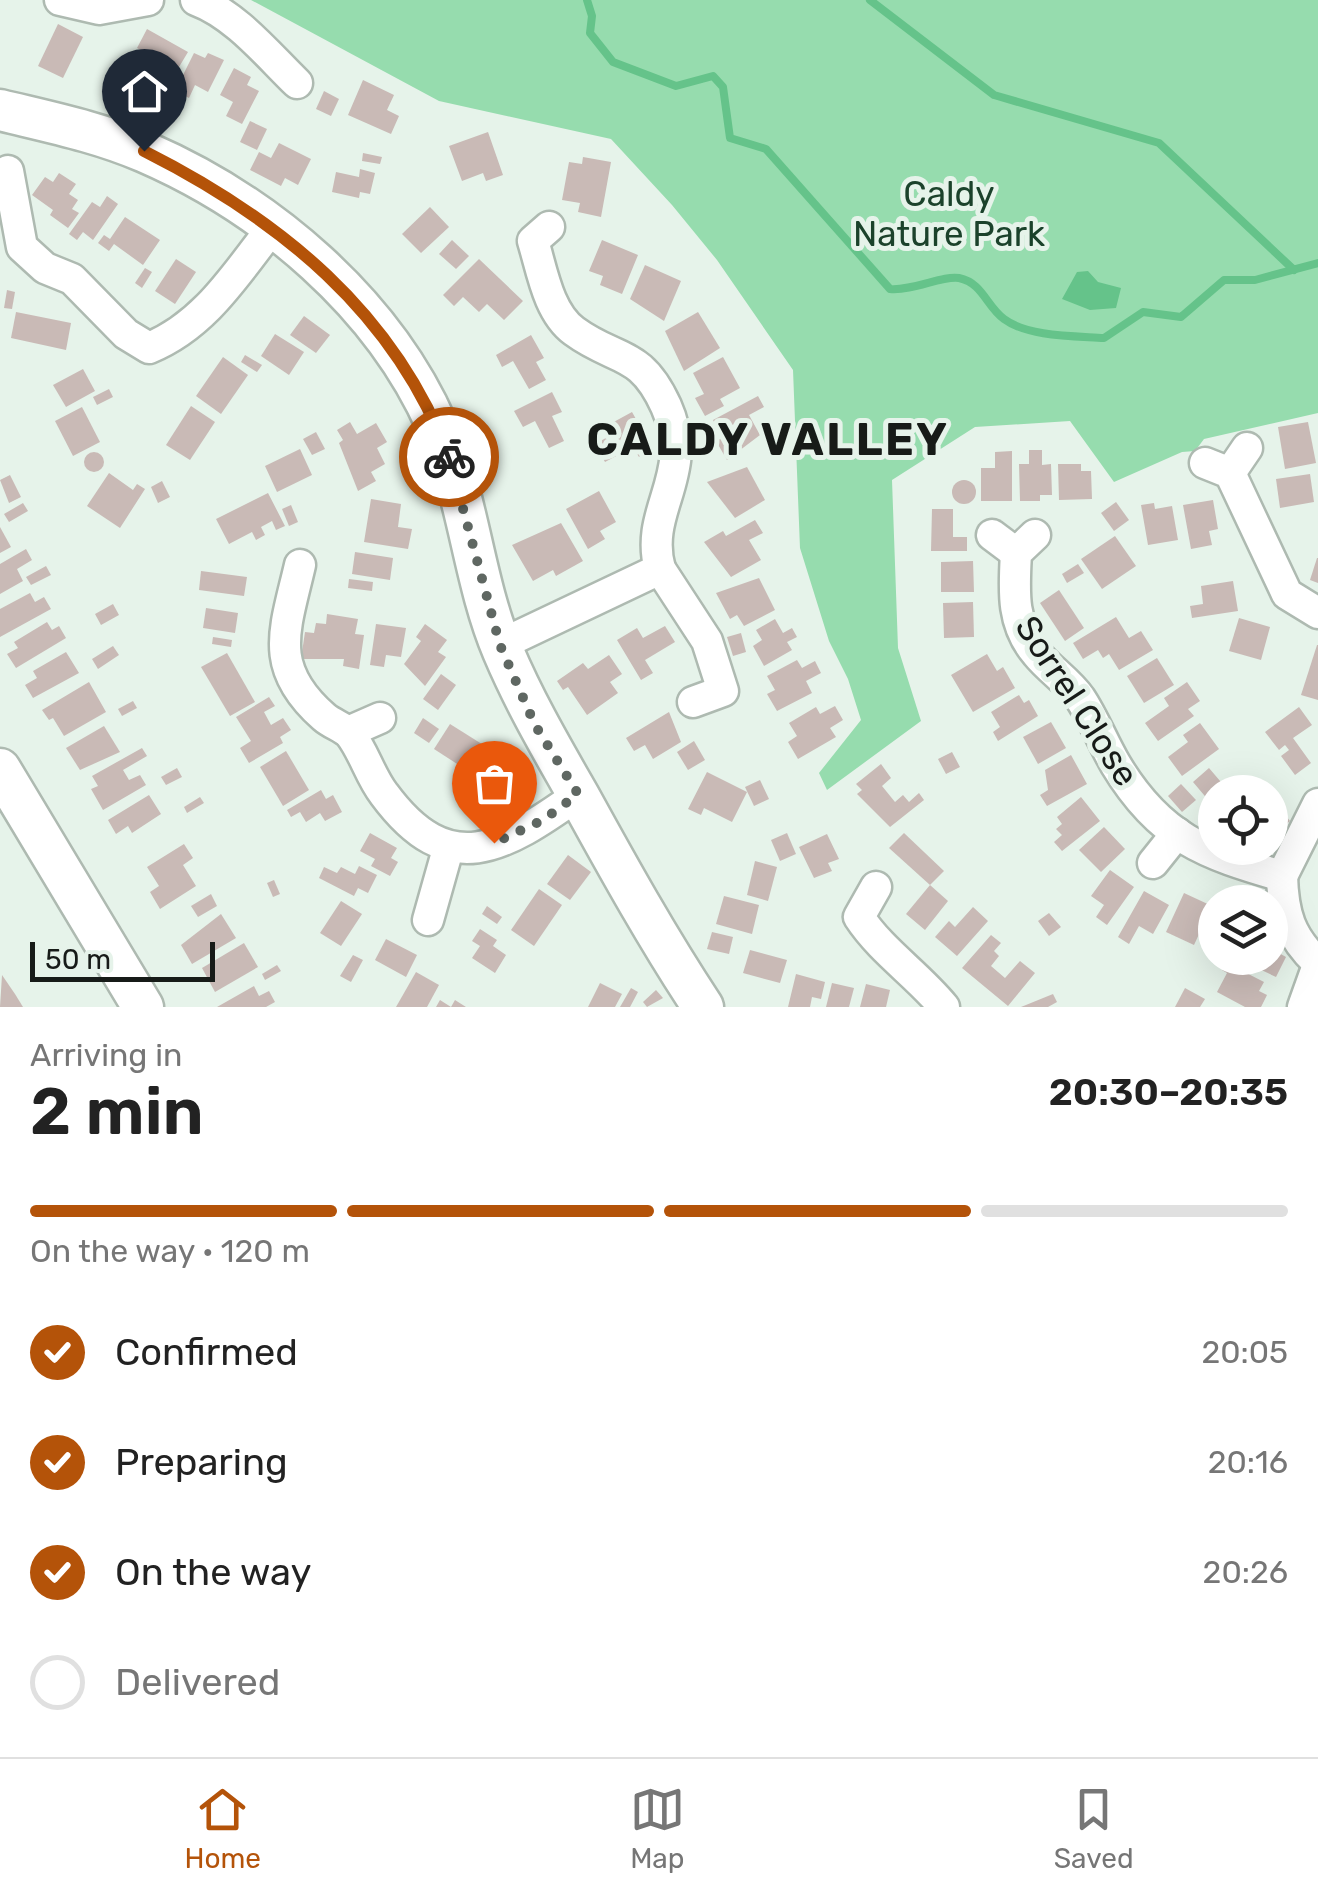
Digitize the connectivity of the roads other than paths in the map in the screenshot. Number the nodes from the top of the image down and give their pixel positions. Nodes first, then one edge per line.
1 (60, 0) edge
2 (148, 0) edge
3 (196, 0) edge
4 (297, 83) dead end
5 (0, 110) edge
6 (8, 171) dead end
7 (272, 228) junction
8 (532, 233) dead end
9 (1227, 461) dead end
10 (1014, 541) dead end
11 (300, 565) dead end
12 (660, 570) junction
13 (1318, 613) edge
14 (500, 645) junction
15 (693, 702) dead end
16 (380, 718) dead end
17 (348, 732) junction
18 (0, 769) edge
19 (578, 794) junction
20 (1318, 804) edge
21 (1177, 833) junction
22 (448, 850) junction
23 (1153, 863) dead end
24 (1282, 876) junction
25 (876, 887) dead end
26 (428, 920) dead end
27 (1318, 964) edge
28 (942, 1006) edge
29 (142, 1007) edge
30 (702, 1007) edge
31 (1302, 1007) edge

1 - 2 street
3 - 4 street
5 - 7 street
6 - 7 street
7 - 14 street
8 - 12 street
9 - 13 street
10 - 21 street, Sorrel Close
11 - 17 street
12 - 14 street
12 - 15 street
14 - 19 street
16 - 17 street
17 - 22 street
18 - 29 street
19 - 22 street
19 - 30 street
20 - 24 street
21 - 23 street
21 - 24 street, Sorrel Close
22 - 26 street
24 - 27 street
25 - 28 street
27 - 31 street

